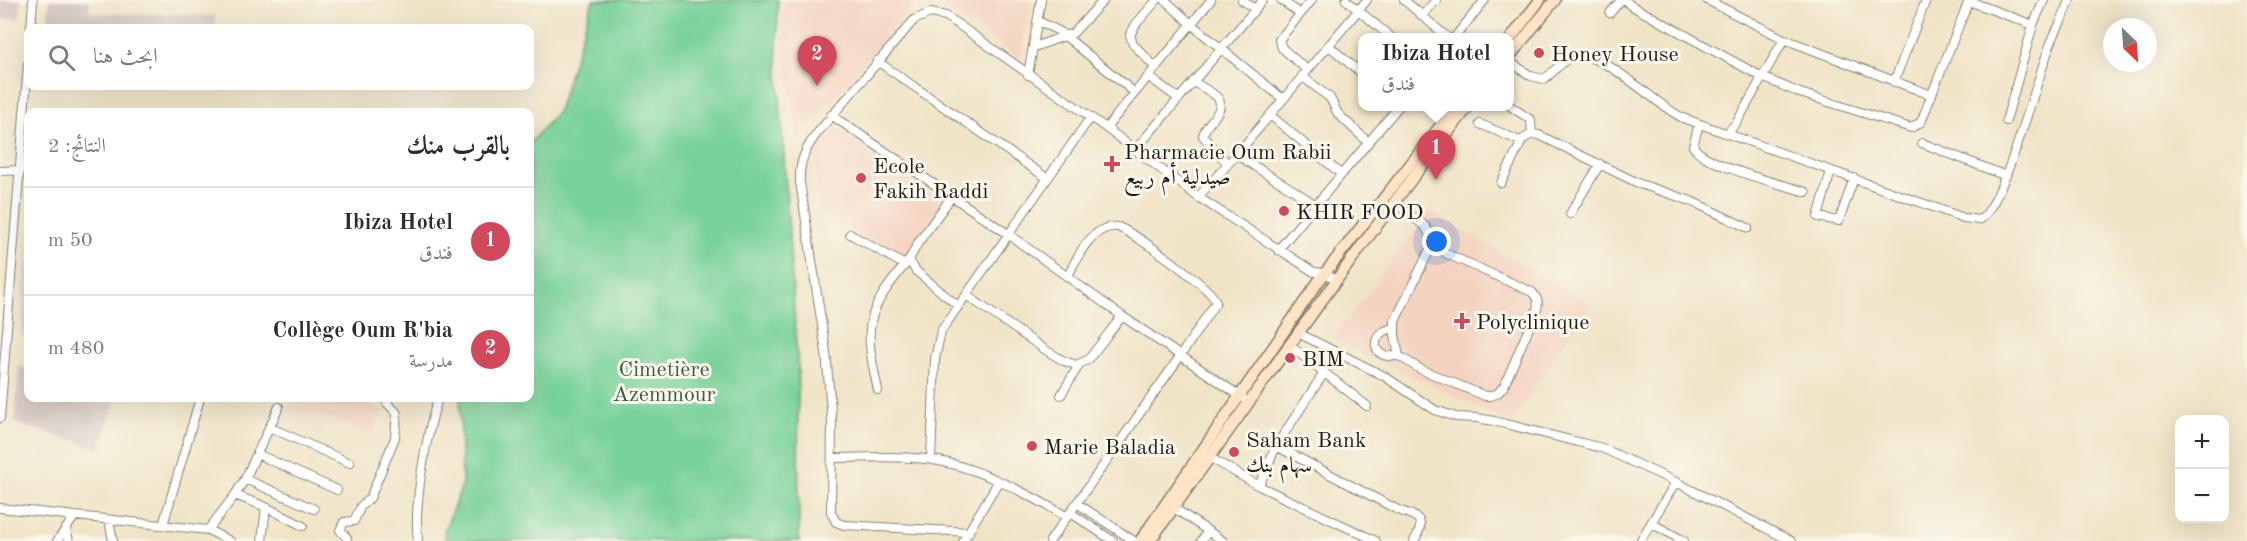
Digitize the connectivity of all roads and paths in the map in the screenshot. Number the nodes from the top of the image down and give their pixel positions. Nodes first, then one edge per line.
1 (33, 0) edge
2 (1041, 0) edge
3 (1104, 0) edge
4 (1157, 0) edge
5 (1165, 0) edge
6 (1210, 0) edge
7 (1242, 0) edge
8 (1263, 0) edge
9 (1281, 0) edge
10 (1312, 0) edge
11 (1346, 0) edge
12 (1367, 0) edge
13 (1404, 0) edge
14 (1436, 0) edge
15 (1485, 0) edge
16 (1555, 0) edge
17 (1623, 0) edge
18 (1707, 0) edge
19 (1926, 0) edge
20 (1969, 0) edge
21 (2044, 0) edge
22 (2070, 0) edge
23 (1541, 3) edge
24 (1254, 8) junction
25 (1358, 10) junction
26 (1299, 13) junction
27 (1610, 13) dead end
28 (1422, 16) junction
29 (1038, 21) junction
30 (31, 24) edge
31 (1191, 24) junction
32 (2033, 25) junction
33 (1386, 33) edge
34 (1442, 33) edge
35 (1458, 33) edge
36 (1514, 33) edge
37 (1066, 37) junction
38 (1784, 39) junction
39 (1328, 45) junction
40 (1034, 47) junction
41 (1514, 48) edge
42 (1222, 49) junction
43 (877, 61) junction
44 (1514, 65) edge
45 (1155, 67) junction
46 (1358, 71) edge
47 (1304, 73) junction
48 (1028, 75) junction
49 (1148, 76) junction
50 (1762, 77) junction
51 (1194, 82) junction
52 (1894, 82) junction
53 (26, 90) edge
54 (1134, 92) junction
55 (1930, 96) junction
56 (1179, 99) junction
57 (1283, 99) junction
58 (25, 108) edge
59 (1514, 109) edge
60 (1395, 111) edge
61 (1453, 111) edge
62 (1465, 111) edge
63 (1270, 114) junction
64 (831, 115) junction
65 (1090, 118) junction
66 (2006, 121) dead end
67 (1480, 124) dead end
68 (1700, 124) junction
69 (24, 125) edge
70 (1106, 128) junction
71 (1727, 133) junction
72 (1532, 134) junction
73 (1522, 141) junction
74 (1368, 142) junction
75 (1922, 143) dead end
76 (1135, 150) junction
77 (1237, 154) junction
78 (1227, 163) junction
79 (1600, 164) junction
80 (0, 171) edge
81 (21, 171) junction
82 (1831, 171) junction
83 (1341, 174) junction
84 (2006, 176) junction
85 (1047, 178) junction
86 (1854, 178) junction
87 (1502, 183) dead end
88 (1806, 192) dead end
89 (952, 196) junction
90 (1198, 196) junction
91 (1394, 197) junction
92 (1315, 205) junction
93 (1570, 214) dead end
94 (1748, 228) dead end
95 (849, 234) dead end
96 (1008, 234) junction
97 (1433, 243) junction
98 (1278, 250) junction
99 (907, 263) junction
100 (1068, 276) junction
101 (1319, 276) junction
102 (1336, 280) junction
103 (1329, 290) junction
104 (966, 295) junction
105 (957, 305) junction
106 (1122, 316) junction
107 (1395, 328) junction
108 (1298, 333) junction
109 (1289, 345) junction
110 (3, 354) edge
111 (1181, 355) junction
112 (1399, 356) junction
113 (1079, 364) junction
114 (1324, 373) junction
115 (878, 390) dead end
116 (1061, 395) dead end
117 (1239, 395) junction
118 (199, 402) edge
119 (387, 402) edge
120 (437, 402) edge
121 (1248, 403) junction
122 (1366, 406) dead end
123 (279, 407) dead end
124 (0, 418) edge
125 (269, 427) junction
126 (1276, 446) junction
127 (257, 454) junction
128 (1209, 457) junction
129 (832, 458) junction
130 (931, 459) junction
131 (350, 463) dead end
132 (245, 479) junction
133 (998, 482) junction
134 (1676, 482) junction
135 (1259, 486) junction
136 (337, 490) dead end
137 (235, 495) junction
138 (1078, 504) junction
139 (266, 507) junction
140 (0, 508) edge
141 (1174, 508) junction
142 (314, 510) dead end
143 (1069, 515) junction
144 (75, 516) junction
145 (110, 519) junction
146 (1651, 523) junction
147 (163, 525) junction
148 (303, 526) dead end
149 (66, 529) junction
150 (211, 531) junction
151 (1208, 531) junction
152 (969, 532) junction
153 (57, 541) edge
154 (69, 541) edge
155 (113, 541) edge
156 (208, 541) edge
157 (230, 541) edge
158 (262, 541) edge
159 (347, 541) edge
160 (418, 541) edge
161 (963, 541) edge
162 (1050, 541) edge
163 (1113, 541) edge
164 (1134, 541) edge
165 (1140, 541) edge
166 (1150, 541) edge
167 (1201, 541) edge
168 (1223, 541) edge
169 (1376, 541) edge
170 (1414, 541) edge
171 (1640, 541) edge
172 (1684, 541) edge
173 (1791, 541) edge

1 - 30 street
2 - 29 street
3 - 37 street
4 - 45 street
5 - 31 street
6 - 31 street
7 - 24 street
8 - 24 street
9 - 26 street
10 - 26 street
11 - 25 street
12 - 25 street
13 - 28 street
14 - 28 street
15 - 35 street
16 - 23 main road
17 - 27 street
17 - 50 street
18 - 38 street
19 - 52 street
20 - 32 street
20 - 55 street
21 - 32 street
22 - 84 street
23 - 36 main road
23 - 41 main road
24 - 42 street
25 - 33 street
25 - 39 street
26 - 47 street
28 - 34 street
29 - 37 street
29 - 40 street
31 - 42 street
31 - 45 street
32 - 66 street
37 - 40 street
37 - 54 street
38 - 50 street
38 - 52 street
39 - 46 street
39 - 47 street
40 - 48 street
42 - 51 street
42 - 57 street
43 - 48 street
43 - 64 street
43 - 85 street
44 - 68 street
45 - 49 street
47 - 57 street
47 - 74 street
48 - 65 street
49 - 54 street
49 - 56 street
50 - 55 street
50 - 71 street
51 - 56 street
51 - 78 street
52 - 55 street
53 - 58 street
54 - 70 street
56 - 76 street
57 - 63 street
59 - 72 street
60 - 74 street
61 - 91 main road
62 - 91 main road
63 - 77 street
63 - 83 street
64 - 89 street
64 - 129 street
65 - 70 street
65 - 85 street
67 - 73 street
68 - 71 street
68 - 88 street
69 - 81 street
70 - 76 street
71 - 82 street
72 - 73 street
72 - 79 street
73 - 87 street
74 - 83 street
75 - 84 street
76 - 90 street
77 - 78 street
77 - 92 street
78 - 90 street
79 - 93 street
79 - 94 street
80 - 81 street
81 - 110 street
82 - 86 street
82 - 86 street
83 - 92 street
84 - 86 street
85 - 96 street
89 - 96 street
89 - 99 street
90 - 98 street
91 - 97 street
91 - 101 main road
91 - 102 main road
92 - 98 street
95 - 99 street
96 - 100 street
96 - 104 street
97 - 107 street
97 - 112 street
98 - 101 street
99 - 105 street
99 - 115 street
100 - 106 street
100 - 111 street
101 - 102 street
101 - 103 street
101 - 117 main road
102 - 103 main road
103 - 108 main road
104 - 105 street
104 - 113 street
105 - 130 street
106 - 111 street
106 - 113 street
107 - 112 street
107 - 112 street
108 - 109 main road
108 - 134 street
109 - 114 street
109 - 121 main road
110 - 124 street
111 - 117 street
111 - 138 street
113 - 116 street
114 - 122 street
114 - 126 street
117 - 121 street
117 - 165 main road
118 - 147 street
119 - 159 street
120 - 160 street
121 - 128 main road
123 - 125 street
125 - 127 street
125 - 131 street
126 - 135 street
126 - 170 street
127 - 132 street
127 - 136 street
128 - 135 street
128 - 141 main road
129 - 130 street
129 - 152 street
130 - 133 street
132 - 137 street
132 - 142 street
133 - 143 street
133 - 152 street
134 - 146 street
134 - 173 street
135 - 169 street
137 - 139 street
137 - 150 street
138 - 143 street
138 - 164 street
139 - 148 street
139 - 158 street
140 - 144 street
141 - 151 street
141 - 166 main road
143 - 162 street
143 - 163 street
144 - 145 street
144 - 149 street
145 - 147 street
145 - 155 street
146 - 171 street
146 - 172 street
147 - 150 street
149 - 153 street
149 - 154 street
150 - 156 street
150 - 157 street
151 - 167 street
151 - 168 street
152 - 161 street

